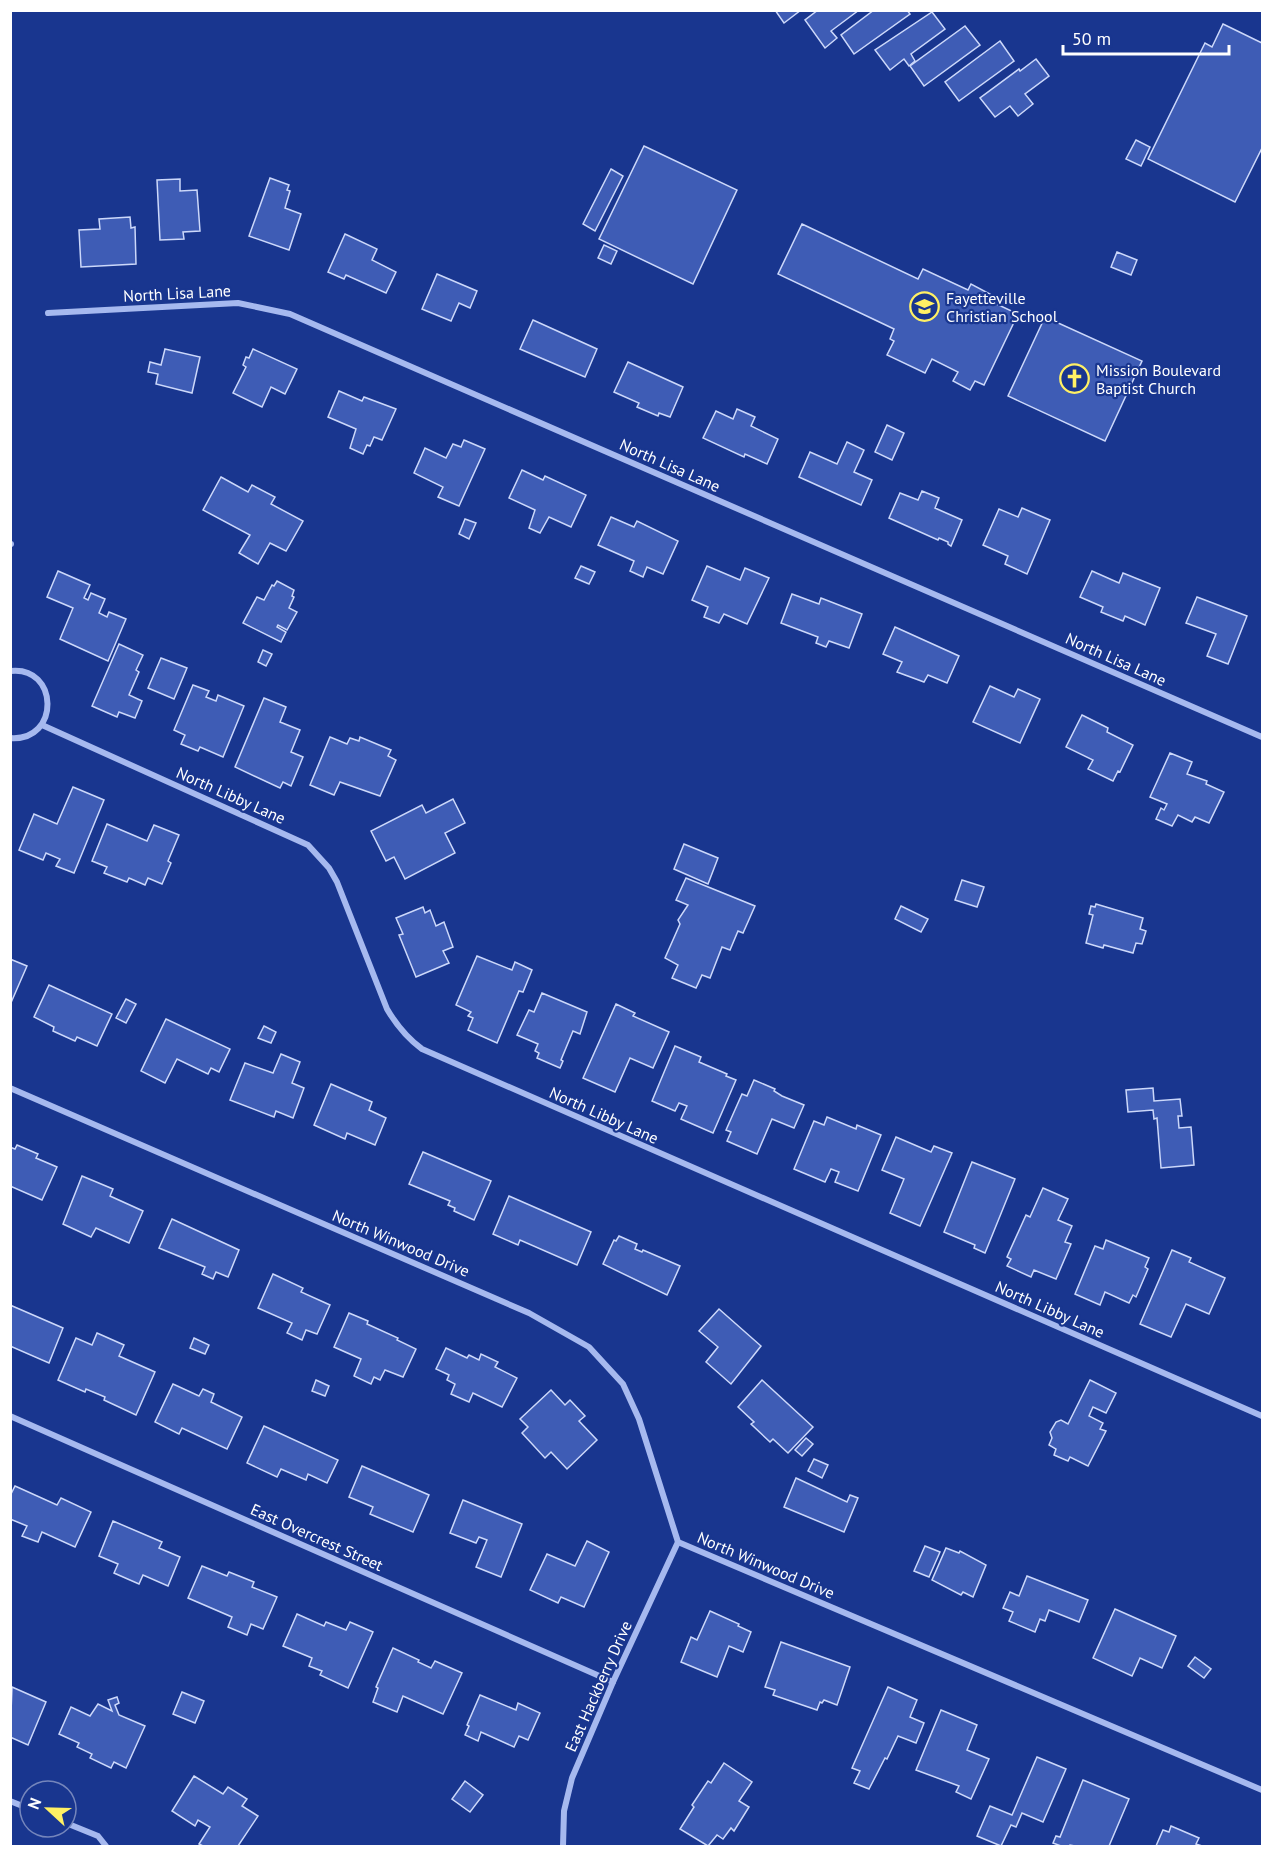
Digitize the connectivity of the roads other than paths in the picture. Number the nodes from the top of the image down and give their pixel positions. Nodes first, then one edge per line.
1 (48, 313) dead end
2 (10, 671) edge
3 (42, 725) junction
4 (1263, 737) edge
5 (10, 738) edge
6 (10, 1088) edge
7 (10, 1416) edge
8 (1263, 1416) edge
9 (678, 1542) junction
10 (612, 1682) junction
11 (1263, 1790) edge
12 (78, 1828) edge
13 (106, 1846) edge
14 (563, 1846) edge

1 - 4 street, North Lisa Lane
2 - 3 street
3 - 5 street
3 - 8 street, North Libby Lane
6 - 9 street, North Winwood Drive
7 - 10 street, East Overcrest Street
9 - 10 street, East Hackberry Drive
9 - 11 street, North Winwood Drive
10 - 14 street, East Hackberry Drive
12 - 13 street

